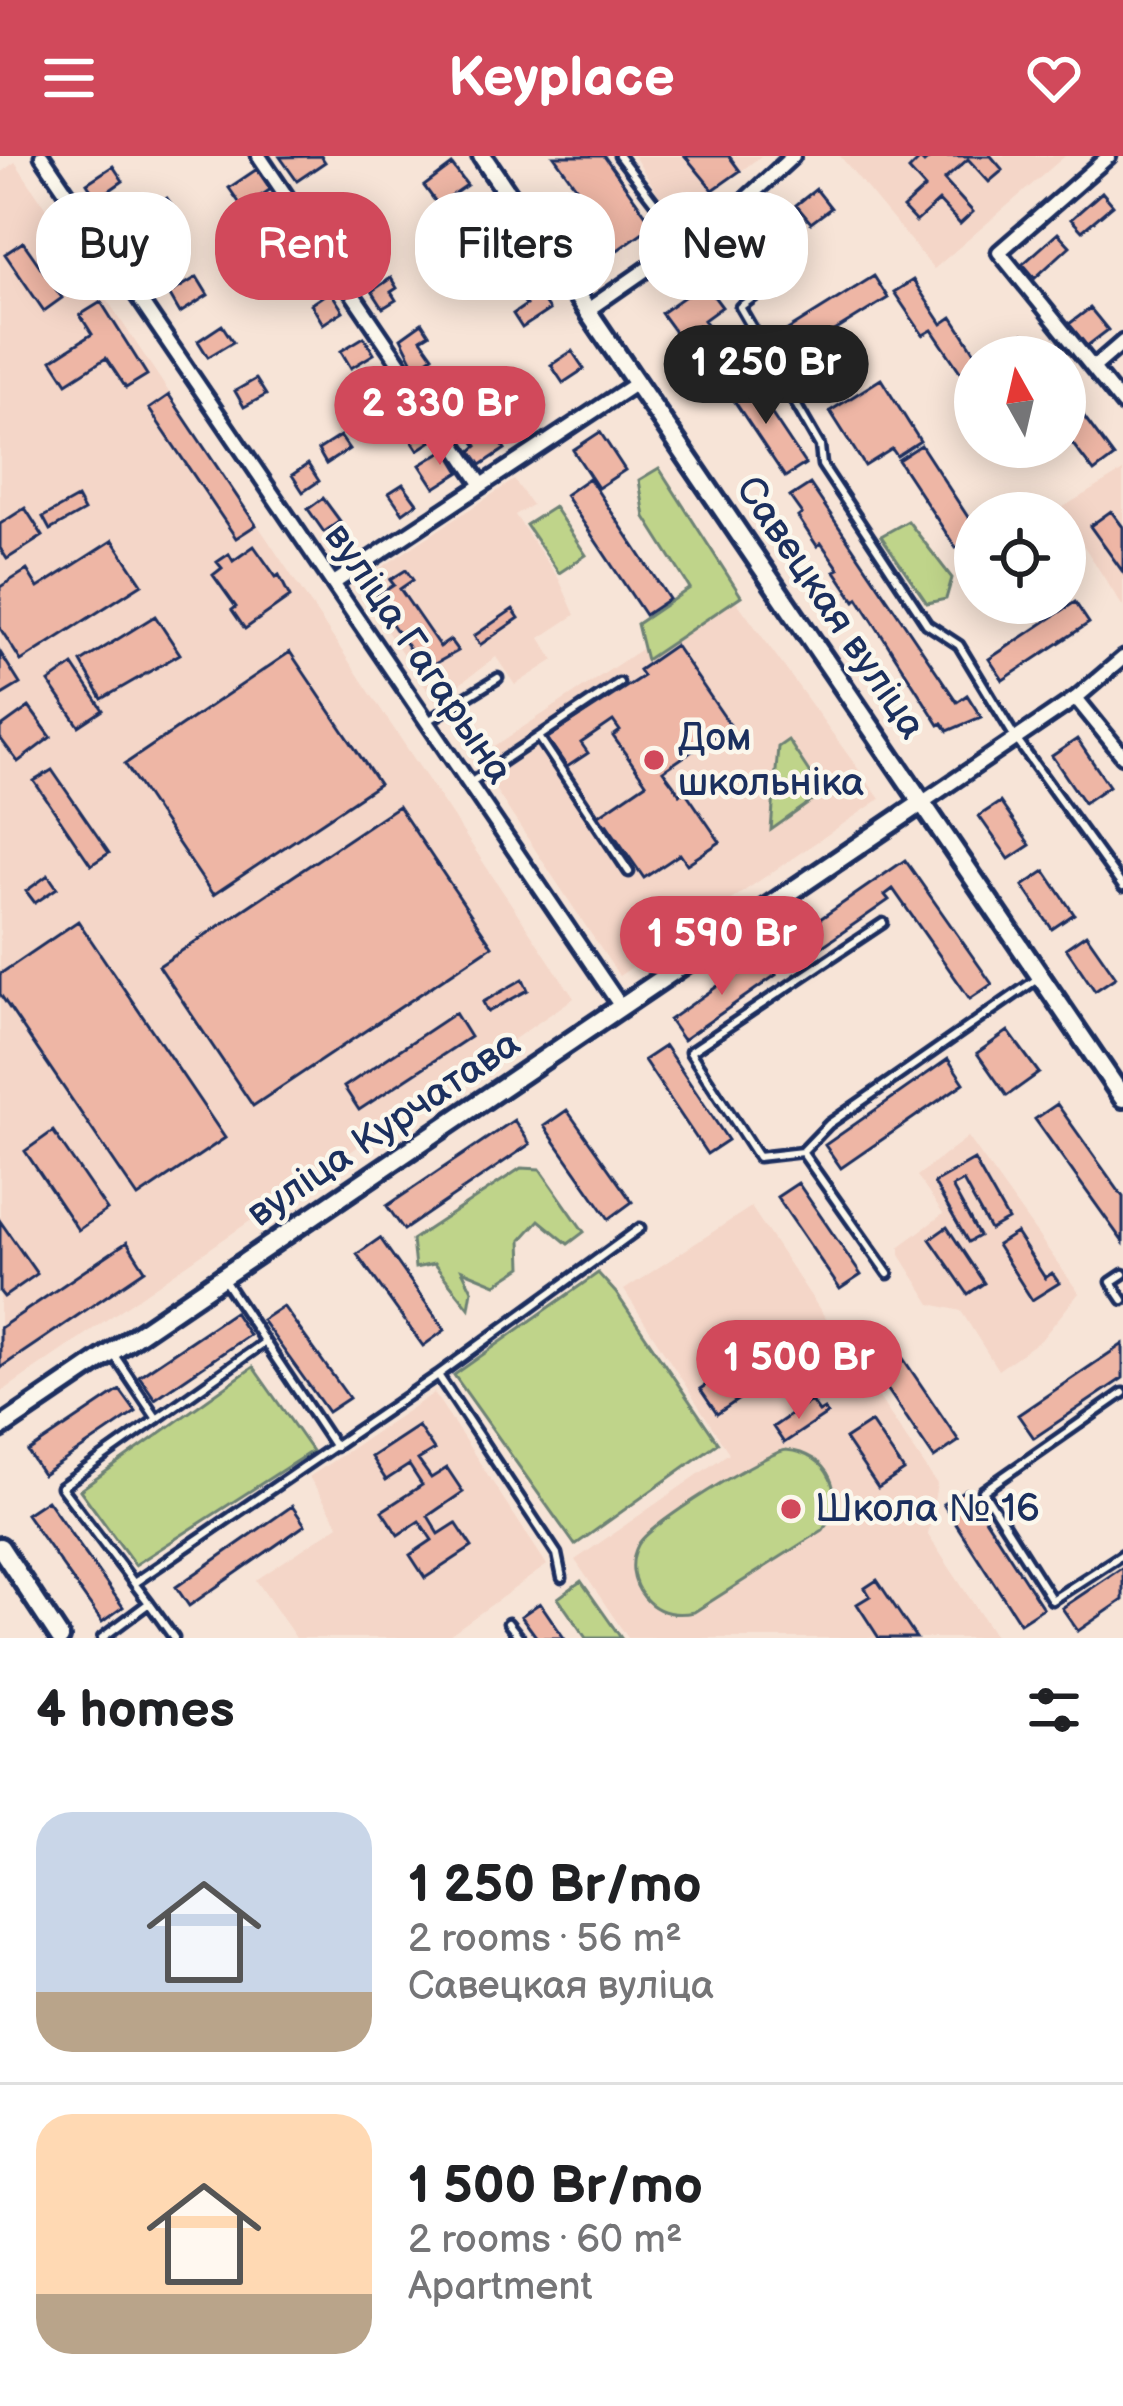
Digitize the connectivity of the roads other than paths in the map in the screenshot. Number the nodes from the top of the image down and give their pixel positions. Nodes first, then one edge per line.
1 (42, 156) edge
2 (259, 156) edge
3 (482, 156) edge
4 (620, 156) edge
5 (793, 156) edge
6 (1109, 156) edge
7 (647, 192) edge
8 (754, 192) edge
9 (639, 274) edge
10 (750, 300) edge
11 (589, 309) junction
12 (1123, 342) edge
13 (1094, 368) junction
14 (638, 382) junction
15 (1123, 405) edge
16 (482, 485) junction
17 (334, 583) junction
18 (1123, 658) edge
19 (498, 678) dead end
20 (619, 683) dead end
21 (1076, 698) junction
22 (428, 722) junction
23 (539, 737) junction
24 (1016, 739) junction
25 (1123, 756) edge
26 (470, 783) junction
27 (923, 802) junction
28 (629, 872) dead end
29 (1123, 887) edge
30 (883, 923) dead end
31 (1041, 977) junction
32 (622, 1008) junction
33 (1123, 1098) edge
34 (802, 1152) junction
35 (640, 1228) dead end
36 (888, 1274) dead end
37 (1123, 1274) edge
38 (222, 1278) junction
39 (1123, 1300) edge
40 (265, 1342) junction
41 (112, 1352) junction
42 (439, 1376) junction
43 (1123, 1394) edge
44 (157, 1418) junction
45 (0, 1428) edge
46 (335, 1447) junction
47 (0, 1547) edge
48 (1123, 1554) edge
49 (562, 1578) dead end
50 (134, 1583) junction
51 (149, 1603) junction
52 (508, 1622) dead end
53 (60, 1638) edge
54 (102, 1638) edge
55 (174, 1638) edge
56 (520, 1638) edge

1 - 17 street, вуліца Гагарына
2 - 16 street
3 - 11 main road, Савецкая вуліца
4 - 7 lane
5 - 8 street
6 - 13 street
9 - 11 street
10 - 24 lane
11 - 14 main road, Савецкая вуліца
12 - 13 street
13 - 15 street
14 - 16 street
14 - 27 main road, Савецкая вуліца
16 - 17 street
17 - 22 street, вуліца Гагарына
18 - 21 street
19 - 22 lane
20 - 23 lane
21 - 24 street
21 - 25 street
22 - 26 street, вуліца Гагарына
23 - 26 lane
23 - 28 lane
24 - 27 street
24 - 29 lane
26 - 32 street, вуліца Гагарына
27 - 31 main road, Савецкая вуліца
27 - 32 main road, вуліца Курчатава
30 - 34 lane
31 - 33 main road, Савецкая вуліца
31 - 34 lane
32 - 38 main road, вуліца Курчатава
34 - 36 lane
35 - 42 lane
37 - 39 lane
38 - 40 lane
38 - 41 main road, вуліца Курчатава
40 - 44 lane
40 - 46 lane
41 - 44 lane
41 - 45 main road, вуліца Курчатава
42 - 46 lane
42 - 49 lane
43 - 48 lane
44 - 50 lane
46 - 50 lane
47 - 53 main road
50 - 51 lane
51 - 54 lane
51 - 55 lane
52 - 56 lane

